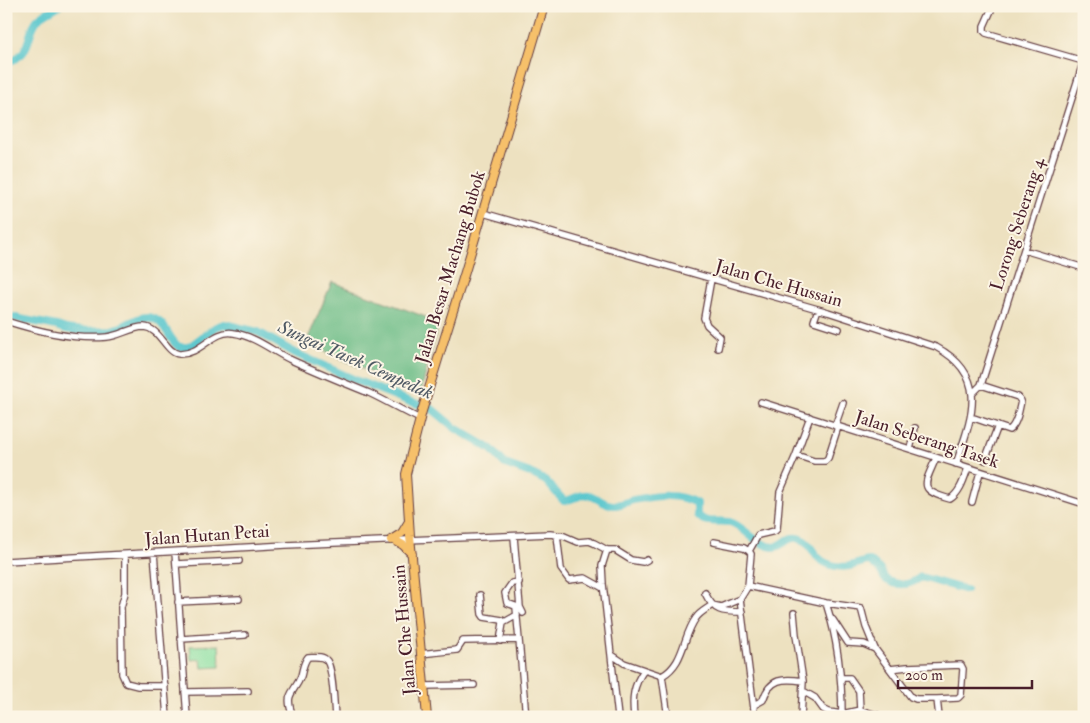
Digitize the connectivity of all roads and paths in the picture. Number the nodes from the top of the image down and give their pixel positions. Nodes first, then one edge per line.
1 (544, 6) edge
2 (993, 6) edge
3 (1083, 61) edge
4 (482, 213) junction
5 (1024, 250) junction
6 (1084, 268) edge
7 (711, 280) junction
8 (818, 309) junction
9 (6, 321) edge
10 (839, 329) dead end
11 (718, 348) dead end
12 (981, 385) junction
13 (973, 393) junction
14 (761, 402) dead end
15 (843, 403) dead end
16 (971, 417) junction
17 (810, 418) junction
18 (420, 419) junction
19 (837, 426) junction
20 (998, 426) junction
21 (915, 428) dead end
22 (910, 449) junction
23 (796, 455) junction
24 (936, 458) junction
25 (985, 460) dead end
26 (956, 464) junction
27 (968, 468) junction
28 (980, 472) junction
29 (972, 502) dead end
30 (1084, 504) edge
31 (409, 521) junction
32 (557, 535) junction
33 (514, 537) junction
34 (392, 540) junction
35 (410, 540) junction
36 (714, 542) dead end
37 (607, 550) junction
38 (749, 551) junction
39 (175, 552) junction
40 (154, 553) junction
41 (412, 554) junction
42 (125, 555) junction
43 (647, 560) dead end
44 (6, 561) edge
45 (239, 561) dead end
46 (176, 564) junction
47 (519, 582) junction
48 (748, 586) junction
49 (604, 588) junction
50 (705, 593) dead end
51 (480, 595) dead end
52 (239, 599) dead end
53 (740, 599) junction
54 (178, 602) junction
55 (826, 603) junction
56 (712, 605) junction
57 (519, 611) junction
58 (742, 612) junction
59 (794, 613) dead end
60 (831, 618) junction
61 (503, 623) junction
62 (245, 634) dead end
63 (181, 640) junction
64 (518, 640) junction
65 (500, 641) junction
66 (875, 649) junction
67 (420, 654) junction
68 (612, 655) junction
69 (890, 669) junction
70 (644, 670) junction
71 (662, 676) junction
72 (841, 678) junction
73 (803, 681) junction
74 (474, 685) dead end
75 (165, 686) junction
76 (424, 686) junction
77 (248, 691) dead end
78 (804, 691) junction
79 (185, 692) junction
80 (937, 699) junction
81 (803, 700) junction
82 (818, 701) junction
83 (754, 705) junction
84 (860, 710) junction
85 (634, 716) edge
86 (842, 716) edge
87 (167, 717) edge
88 (186, 717) edge
89 (293, 717) edge
90 (335, 717) edge
91 (427, 717) edge
92 (526, 717) edge
93 (618, 717) edge
94 (668, 717) edge
95 (755, 717) edge
96 (801, 717) edge
97 (884, 717) edge
98 (939, 717) edge

1 - 4 main road, Jalan Besar Machang Bubok
2 - 3 street
3 - 5 street, Lorong Seberang 4
4 - 7 street, Jalan Che Hussain
4 - 18 main road, Jalan Besar Machang Bubok
5 - 6 street
5 - 12 street, Lorong Seberang 4
7 - 8 street, Jalan Che Hussain
7 - 11 street
8 - 10 street
8 - 13 street, Jalan Che Hussain
9 - 18 street
12 - 13 street, Lorong Seberang 4
12 - 20 street
13 - 16 street, Jalan Che Hussain
14 - 17 street, Jalan Seberang Tasek
15 - 19 street
16 - 20 street
16 - 26 street, Jalan Che Hussain
17 - 19 street, Jalan Seberang Tasek
17 - 23 street
18 - 31 main road, Jalan Besar Machang Bubok
19 - 22 street, Jalan Seberang Tasek
19 - 23 street
20 - 25 street
21 - 22 street
22 - 24 street, Jalan Seberang Tasek
23 - 38 street
24 - 26 street, Jalan Seberang Tasek
24 - 27 street
26 - 27 street, Jalan Seberang Tasek
27 - 28 street, Jalan Seberang Tasek
28 - 29 street
28 - 30 street, Jalan Seberang Tasek
31 - 34 main road
31 - 35 main road, Jalan Besar Machang Bubok
32 - 33 street, Jalan Hutan Petai
32 - 37 street, Jalan Hutan Petai
32 - 49 street
33 - 35 street, Jalan Hutan Petai
33 - 47 street
34 - 35 street, Jalan Hutan Petai
34 - 39 street, Jalan Hutan Petai
34 - 41 main road
35 - 41 main road, Jalan Che Hussain
36 - 38 street
37 - 43 street, Jalan Hutan Petai
37 - 49 street
38 - 48 street
39 - 40 street, Jalan Hutan Petai
39 - 46 street
40 - 42 street, Jalan Hutan Petai
40 - 75 street
41 - 67 main road, Jalan Che Hussain
42 - 44 street, Jalan Hutan Petai
42 - 75 street
45 - 46 street
46 - 54 street
47 - 57 street
47 - 57 street
48 - 53 street
48 - 55 street
49 - 68 street
50 - 56 street
51 - 61 street
52 - 54 street
53 - 56 street
53 - 58 street
54 - 63 street
55 - 60 street
55 - 66 street
56 - 58 street
56 - 71 street
57 - 61 street
57 - 64 street
58 - 83 street
59 - 73 street
60 - 66 street
60 - 72 street
61 - 65 street
62 - 63 street
63 - 79 street
64 - 65 street
64 - 92 street
65 - 67 street
66 - 69 street
67 - 76 main road, Jalan Che Hussain
68 - 70 street
68 - 93 street
69 - 80 street
69 - 80 street
70 - 71 street
70 - 85 street
71 - 94 street
72 - 84 street
72 - 86 street
73 - 78 street
73 - 83 street
74 - 76 street
75 - 87 street
76 - 91 main road, Jalan Che Hussain
77 - 79 street
78 - 81 street
78 - 82 street
79 - 88 street
80 - 98 street
81 - 82 street
81 - 96 street
82 - 86 street
83 - 95 street
84 - 86 street
84 - 97 street
89 - 90 street

